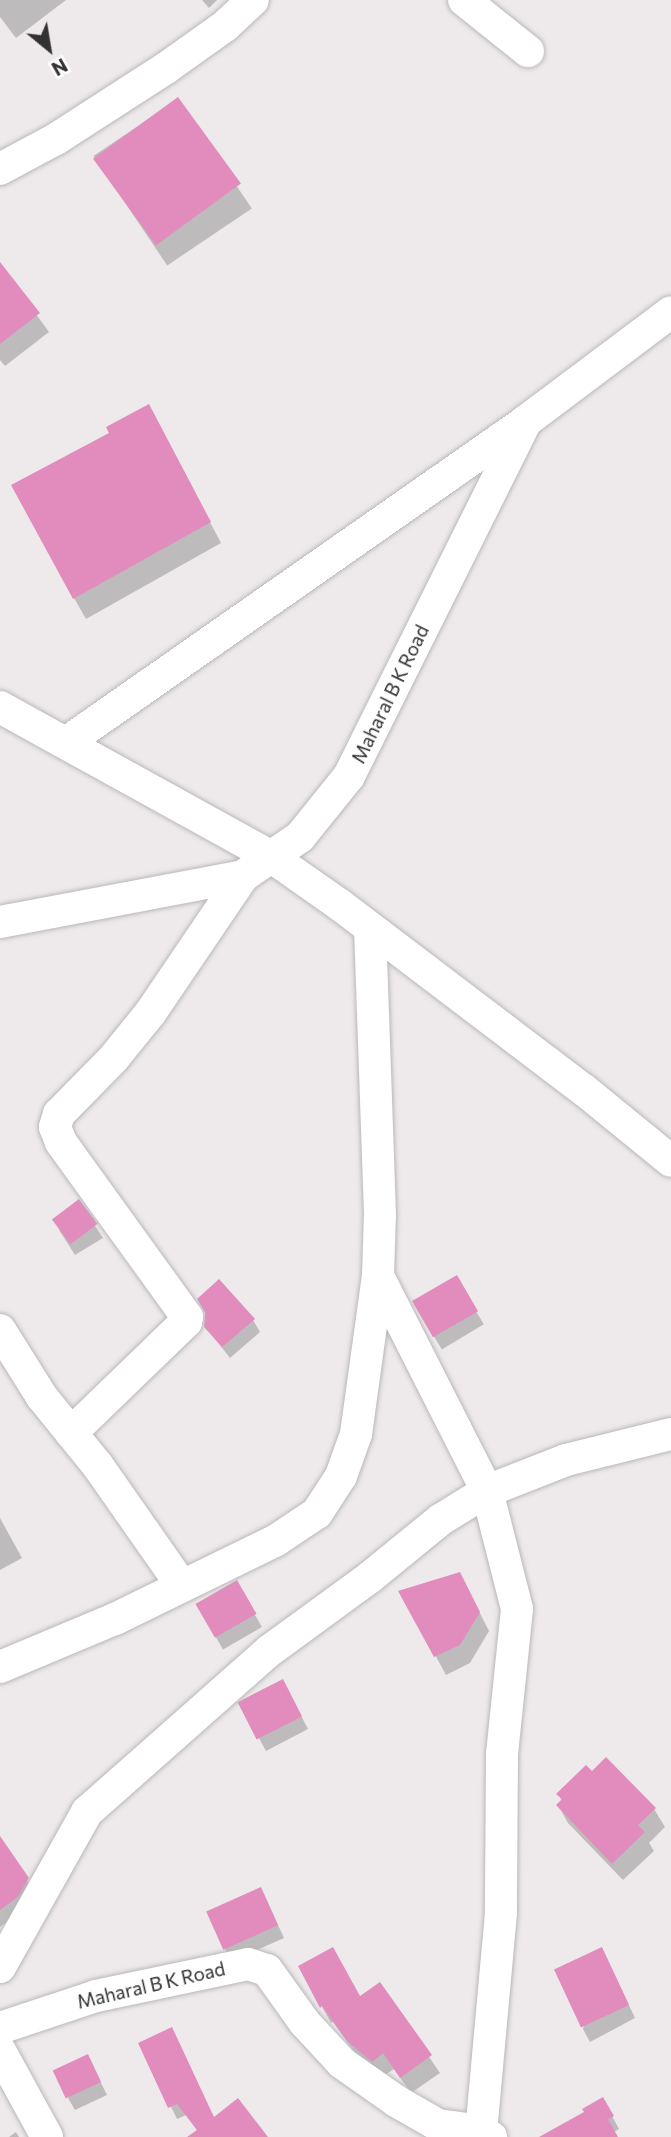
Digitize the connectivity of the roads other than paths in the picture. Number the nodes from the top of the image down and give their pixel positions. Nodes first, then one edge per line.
1 (253, 0) edge
2 (464, 0) edge
3 (528, 51) dead end
4 (0, 169) edge
5 (671, 312) edge
6 (526, 421) junction
7 (0, 707) edge
8 (67, 742) junction
9 (273, 858) junction
10 (243, 876) junction
11 (0, 922) edge
12 (370, 928) junction
13 (671, 1161) edge
14 (378, 1276) junction
15 (0, 1330) edge
16 (71, 1433) junction
17 (671, 1434) edge
18 (487, 1491) junction
19 (182, 1586) junction
20 (0, 1667) edge
21 (0, 1966) edge
22 (0, 2028) edge
23 (0, 2051) edge
24 (486, 2134) edge
25 (47, 2137) edge

1 - 4 street
2 - 3 street
5 - 6 street, Maharal B K Road
6 - 8 street
6 - 9 street, Maharal B K Road
7 - 8 street
8 - 9 street
9 - 10 street, Maharal B K Road
9 - 12 street
10 - 11 street, Maharal B K Road
10 - 16 street
12 - 13 street
12 - 14 street
14 - 18 street
14 - 19 street
15 - 16 street
16 - 19 street
17 - 18 street
18 - 21 street
18 - 24 street
19 - 20 street
22 - 24 street, Maharal B K Road
23 - 25 street

